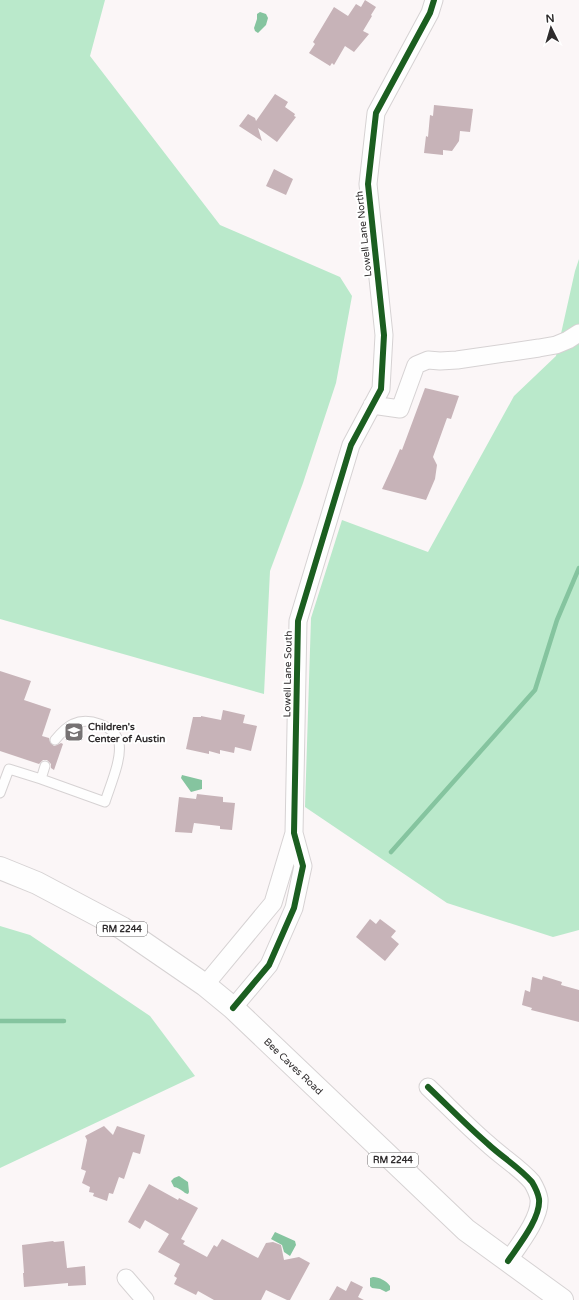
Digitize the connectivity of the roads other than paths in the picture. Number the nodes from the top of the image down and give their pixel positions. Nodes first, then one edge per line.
1 (434, 0) edge
2 (579, 333) edge
3 (384, 335) joint
4 (372, 405) junction
5 (55, 740) dead end
6 (45, 766) dead end
7 (41, 779) junction
8 (0, 793) edge
9 (294, 833) junction
10 (0, 868) edge
11 (205, 985) junction
12 (233, 1008) junction
13 (428, 1087) dead end
14 (508, 1261) junction
15 (126, 1278) dead end
16 (145, 1300) edge
17 (562, 1300) edge

1 - 3 street, Lowell Lane North
2 - 4 street
3 - 4 street, Lowell Lane South
4 - 9 street, Lowell Lane South
5 - 7 lane
6 - 7 lane
7 - 8 lane
9 - 11 street, Lowell Lane South
9 - 12 street, Lowell Lane South
10 - 11 main road, Bee Caves Road / RM 2244
11 - 12 main road, Bee Caves Road / RM 2244
12 - 14 main road, Bee Caves Road / RM 2244
13 - 14 street
14 - 17 main road, Bee Caves Road / RM 2244
15 - 16 street

